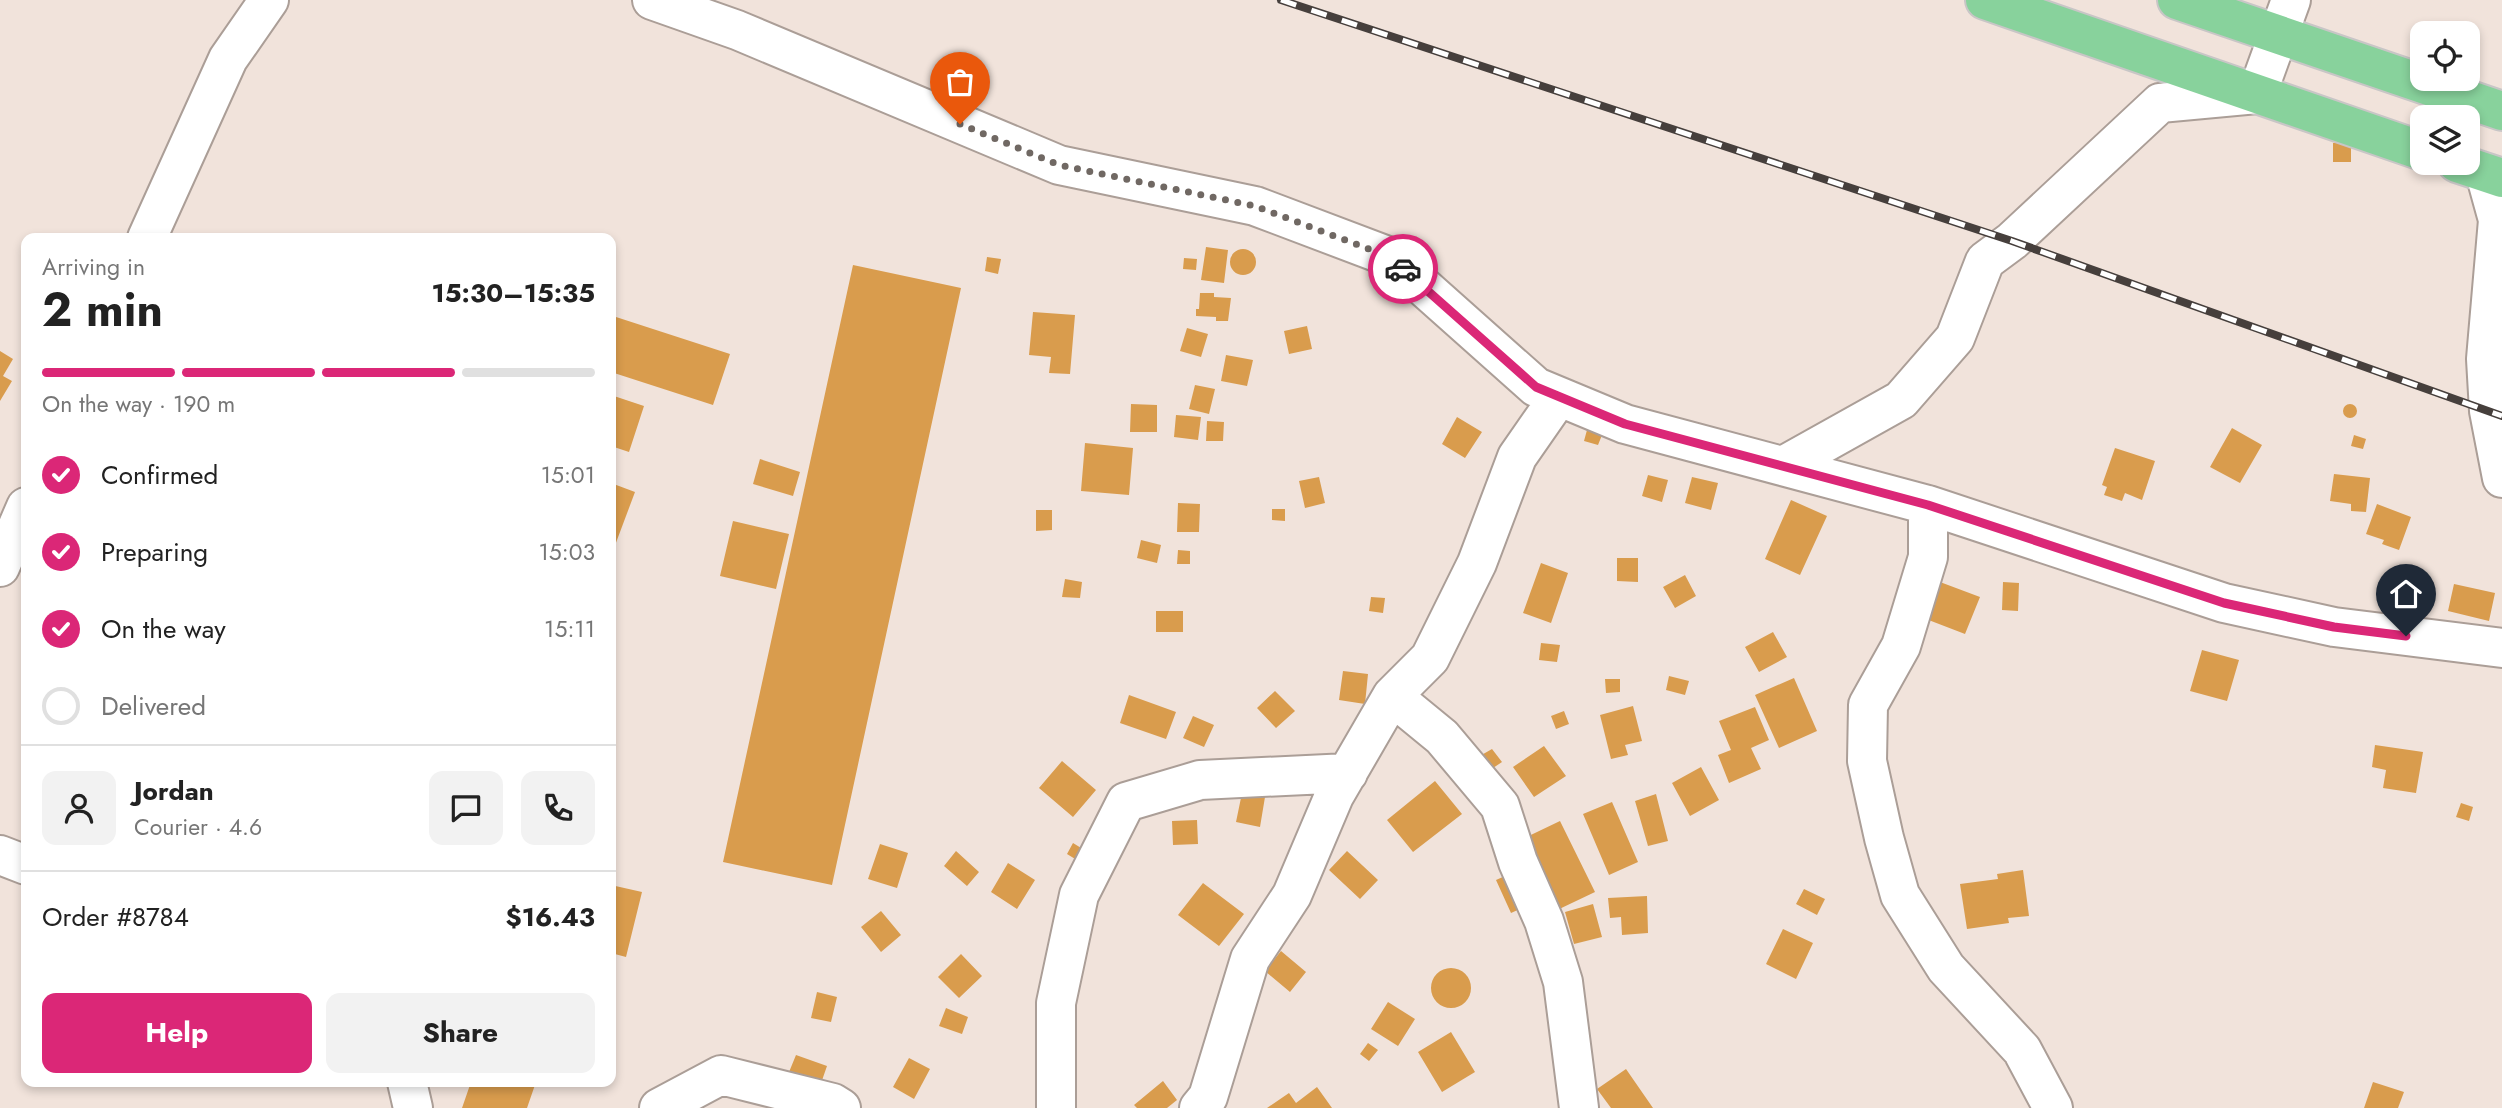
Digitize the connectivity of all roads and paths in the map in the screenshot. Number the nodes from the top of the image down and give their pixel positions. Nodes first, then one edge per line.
1 (269, 0) edge
2 (652, 0) edge
3 (1984, 0) edge
4 (2177, 0) edge
5 (2285, 17) edge
6 (2257, 94) junction
7 (2502, 111) edge
8 (2410, 147) edge
9 (2481, 171) edge
10 (149, 233) edge
11 (1558, 398) junction
12 (1783, 466) junction
13 (2502, 478) edge
14 (1928, 505) junction
15 (21, 518) edge
16 (0, 566) edge
17 (2502, 648) edge
18 (1392, 696) junction
19 (1348, 773) junction
20 (0, 855) edge
21 (21, 863) edge
22 (408, 1087) edge
23 (413, 1108) edge
24 (659, 1108) edge
25 (841, 1108) edge
26 (1056, 1108) edge
27 (1199, 1108) edge
28 (1579, 1108) edge
29 (2053, 1108) edge

1 - 10 street
2 - 11 street
3 - 6 highway
4 - 5 highway
5 - 6 street
5 - 7 highway
6 - 8 highway
6 - 12 street
9 - 13 street
11 - 12 street
11 - 18 street
12 - 14 street
14 - 17 street
14 - 29 street
15 - 16 street
18 - 19 street
18 - 28 street
19 - 26 street
19 - 27 street
20 - 21 street
22 - 23 street
24 - 25 street

